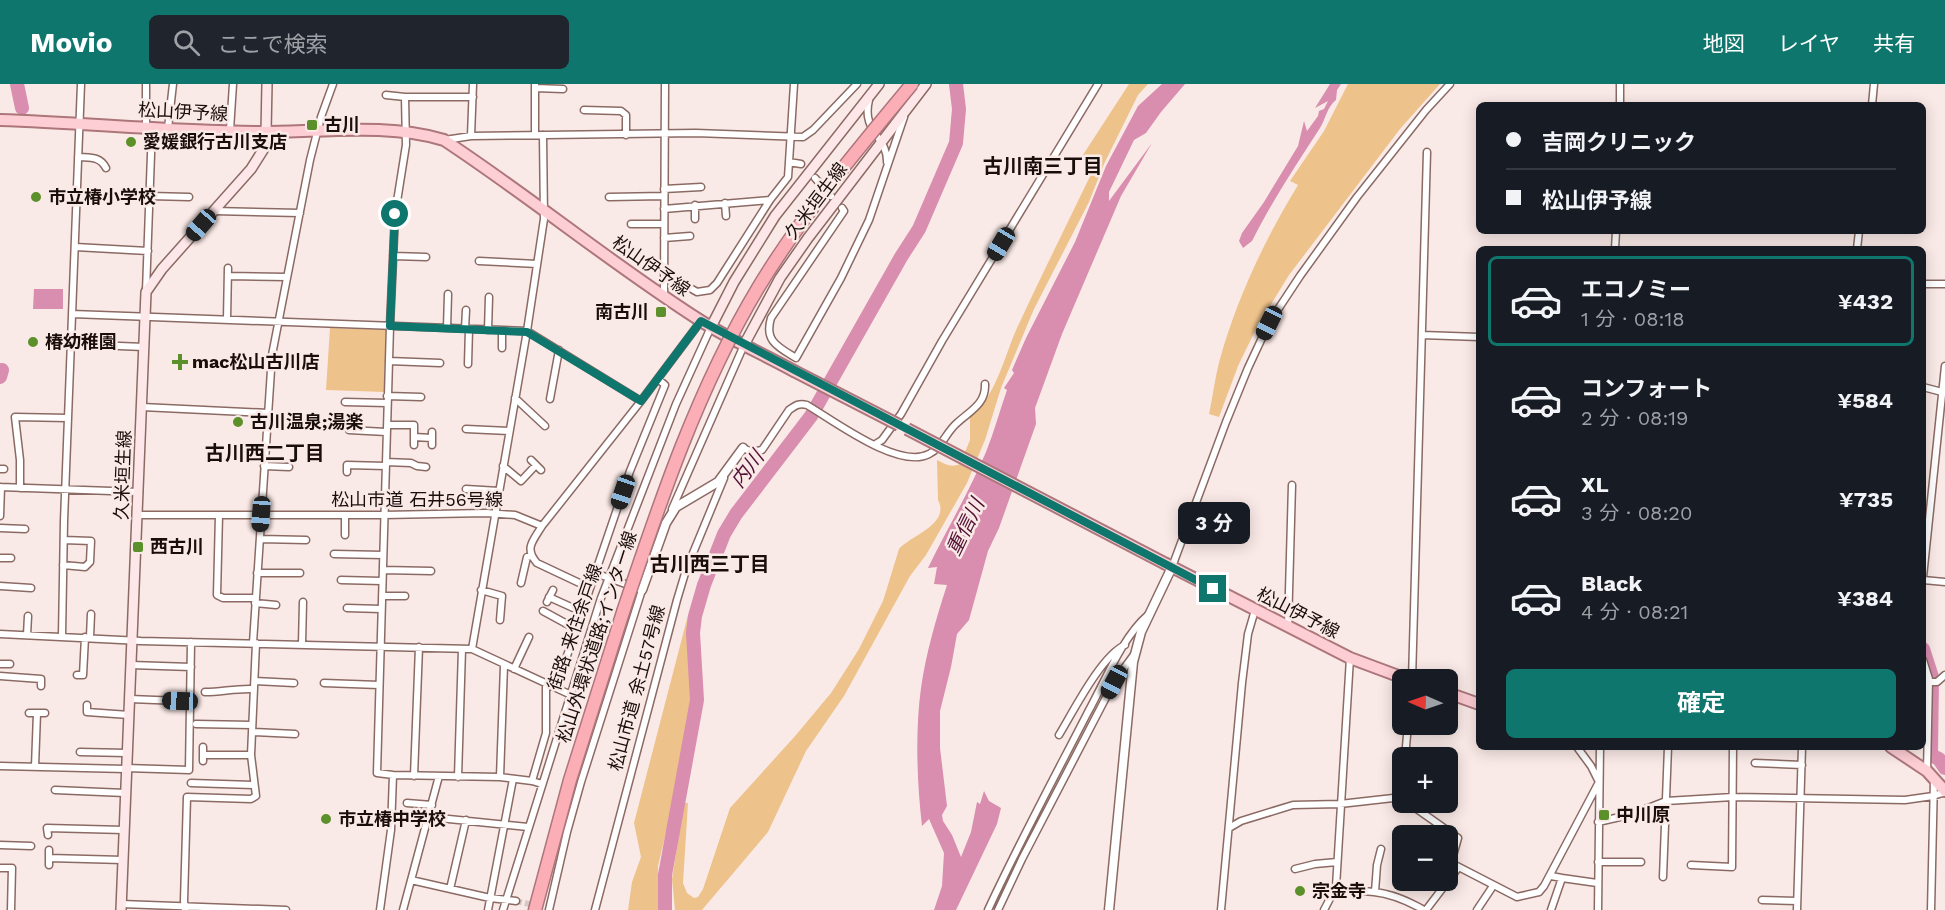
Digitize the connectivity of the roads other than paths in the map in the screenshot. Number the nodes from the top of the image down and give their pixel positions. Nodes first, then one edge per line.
1 (81, 84) edge
2 (146, 84) edge
3 (172, 84) edge
4 (232, 84) edge
5 (267, 84) edge
6 (333, 84) edge
7 (473, 84) edge
8 (665, 84) edge
9 (794, 84) edge
10 (857, 84) edge
11 (879, 84) edge
12 (912, 84) edge
13 (926, 84) edge
14 (1098, 84) edge
15 (1450, 84) edge
16 (1620, 84) edge
17 (1874, 84) edge
18 (535, 86) edge
19 (563, 89) dead end
20 (386, 95) dead end
21 (473, 97) junction
22 (870, 97) junction
23 (405, 98) junction
24 (1620, 102) edge
25 (1872, 102) edge
26 (910, 103) junction
27 (584, 110) dead end
28 (0, 120) edge
29 (79, 123) junction
30 (149, 127) junction
31 (168, 128) junction
32 (230, 130) junction
33 (318, 130) junction
34 (266, 132) junction
35 (405, 133) junction
36 (471, 135) junction
37 (535, 135) junction
38 (543, 135) junction
39 (626, 135) junction
40 (664, 135) junction
41 (791, 138) junction
42 (444, 140) junction
43 (881, 143) junction
44 (1427, 152) dead end
45 (78, 157) junction
46 (789, 162) junction
47 (801, 164) dead end
48 (106, 168) dead end
49 (887, 171) junction
50 (815, 178) dead end
51 (701, 187) dead end
52 (664, 192) junction
53 (150, 196) junction
54 (831, 196) dead end
55 (189, 197) dead end
56 (609, 197) dead end
57 (770, 200) junction
58 (725, 203) junction
59 (695, 206) junction
60 (842, 208) dead end
61 (664, 209) junction
62 (213, 211) junction
63 (545, 212) junction
64 (300, 213) junction
65 (726, 216) dead end
66 (695, 219) dead end
67 (631, 224) dead end
68 (664, 224) junction
69 (690, 236) dead end
70 (664, 238) junction
71 (75, 248) junction
72 (148, 251) junction
73 (393, 256) junction
74 (426, 257) dead end
75 (479, 261) dead end
76 (537, 264) junction
77 (228, 268) dead end
78 (664, 273) junction
79 (229, 276) junction
80 (287, 277) junction
81 (1926, 284) edge
82 (1945, 285) edge
83 (146, 292) junction
84 (448, 294) dead end
85 (664, 296) junction
86 (489, 297) dead end
87 (466, 310) dead end
88 (72, 314) junction
89 (145, 316) junction
90 (227, 319) junction
91 (278, 322) junction
92 (706, 324) junction
93 (390, 326) junction
94 (447, 328) junction
95 (467, 329) junction
96 (488, 330) junction
97 (502, 330) junction
98 (527, 332) junction
99 (1422, 335) junction
100 (1476, 337) edge
101 (71, 344) junction
102 (744, 345) junction
103 (144, 347) junction
104 (502, 348) dead end
105 (559, 350) junction
106 (389, 361) junction
107 (440, 363) dead end
108 (468, 364) dead end
109 (1945, 366) edge
110 (658, 379) junction
111 (985, 384) dead end
112 (1926, 388) edge
113 (1942, 392) junction
114 (421, 397) dead end
115 (515, 398) junction
116 (387, 399) junction
117 (550, 399) dead end
118 (641, 401) junction
119 (345, 402) dead end
120 (142, 407) junction
121 (268, 413) junction
122 (68, 418) junction
123 (545, 426) dead end
124 (387, 428) junction
125 (466, 429) dead end
126 (349, 430) dead end
127 (509, 431) junction
128 (432, 438) dead end
129 (874, 445) junction
130 (743, 448) joint
131 (386, 464) junction
132 (536, 465) dead end
133 (264, 466) junction
134 (289, 466) dead end
135 (503, 466) junction
136 (426, 467) dead end
137 (730, 467) junction
138 (347, 471) dead end
139 (1293, 485) dead end
140 (1, 487) edge
141 (20, 488) junction
142 (65, 489) junction
143 (466, 489) dead end
144 (499, 491) junction
145 (139, 492) junction
146 (495, 513) junction
147 (261, 514) junction
148 (138, 515) junction
149 (219, 515) junction
150 (345, 515) junction
151 (384, 515) junction
152 (0, 516) edge
153 (666, 523) junction
154 (542, 526) junction
155 (0, 528) edge
156 (25, 529) dead end
157 (345, 535) dead end
158 (260, 539) junction
159 (64, 540) junction
160 (306, 540) dead end
161 (1926, 549) edge
162 (334, 554) dead end
163 (383, 555) junction
164 (531, 556) junction
165 (0, 558) edge
166 (11, 558) dead end
167 (63, 566) junction
168 (1169, 566) junction
169 (383, 570) junction
170 (430, 571) dead end
171 (257, 573) junction
172 (300, 573) dead end
173 (595, 573) junction
174 (609, 578) junction
175 (1926, 579) edge
176 (341, 580) dead end
177 (382, 581) junction
178 (521, 582) dead end
179 (1945, 582) edge
180 (0, 586) edge
181 (31, 588) dead end
182 (590, 588) junction
183 (482, 590) junction
184 (553, 590) dead end
185 (642, 590) junction
186 (382, 596) junction
187 (405, 596) dead end
188 (255, 601) junction
189 (303, 602) dead end
190 (276, 605) dead end
191 (347, 608) dead end
192 (381, 609) junction
193 (1255, 610) junction
194 (543, 611) dead end
195 (582, 612) junction
196 (91, 614) dead end
197 (1149, 615) junction
198 (28, 616) dead end
199 (500, 620) dead end
200 (1288, 627) junction
201 (576, 629) junction
202 (0, 634) edge
203 (27, 635) junction
204 (62, 636) junction
205 (87, 637) junction
206 (530, 637) dead end
207 (133, 639) junction
208 (191, 642) junction
209 (254, 644) junction
210 (302, 644) junction
211 (380, 645) junction
212 (1125, 645) junction
213 (419, 647) junction
214 (462, 649) junction
215 (472, 649) junction
216 (1135, 653) junction
217 (1350, 658) junction
218 (0, 664) edge
219 (10, 664) dead end
220 (131, 665) junction
221 (504, 665) junction
222 (191, 667) junction
223 (1926, 668) edge
224 (514, 669) junction
225 (1410, 669) edge
226 (1392, 673) edge
227 (77, 675) dead end
228 (1945, 675) edge
229 (0, 676) edge
230 (255, 681) junction
231 (1931, 682) junction
232 (294, 683) dead end
233 (324, 683) dead end
234 (546, 684) junction
235 (379, 685) junction
236 (41, 686) dead end
237 (556, 688) junction
238 (254, 689) junction
239 (205, 692) dead end
240 (569, 694) junction
241 (1458, 697) edge
242 (130, 699) junction
243 (180, 701) dead end
244 (1476, 703) edge
245 (87, 705) dead end
246 (29, 713) dead end
247 (37, 713) junction
248 (45, 713) dead end
249 (129, 714) junction
250 (196, 724) dead end
251 (252, 728) junction
252 (295, 734) dead end
253 (1059, 735) dead end
254 (203, 747) dead end
255 (1579, 750) edge
256 (1600, 750) edge
257 (1668, 750) edge
258 (1733, 750) edge
259 (1803, 750) edge
260 (1895, 750) edge
261 (80, 752) dead end
262 (127, 753) junction
263 (251, 755) junction
264 (1755, 764) dead end
265 (1802, 765) junction
266 (0, 766) edge
267 (35, 767) junction
268 (126, 769) junction
269 (1930, 774) junction
270 (393, 775) junction
271 (414, 776) junction
272 (439, 776) junction
273 (458, 777) junction
274 (500, 777) junction
275 (513, 779) junction
276 (532, 781) junction
277 (1599, 782) junction
278 (191, 783) dead end
279 (542, 784) junction
280 (254, 785) junction
281 (56, 790) dead end
282 (1945, 791) edge
283 (125, 793) junction
284 (1933, 796) junction
285 (1733, 797) junction
286 (1392, 800) edge
287 (1800, 800) junction
288 (1666, 801) junction
289 (407, 803) dead end
290 (1340, 804) junction
291 (432, 805) junction
292 (1423, 813) edge
293 (429, 817) junction
294 (466, 820) junction
295 (1598, 822) junction
296 (504, 824) junction
297 (1440, 825) edge
298 (528, 827) junction
299 (1229, 828) junction
300 (85, 829) junction
301 (124, 830) junction
302 (48, 834) dead end
303 (85, 837) dead end
304 (0, 845) edge
305 (31, 846) dead end
306 (1381, 849) dead end
307 (49, 850) dead end
308 (123, 860) junction
309 (1337, 862) junction
310 (1598, 862) junction
311 (1641, 862) dead end
312 (1692, 865) dead end
313 (0, 868) edge
314 (1458, 868) edge
315 (1295, 869) dead end
316 (1551, 876) junction
317 (1663, 877) dead end
318 (1562, 878) junction
319 (411, 880) junction
320 (1597, 883) junction
321 (1493, 886) junction
322 (1336, 887) junction
323 (450, 889) junction
324 (1438, 891) edge
325 (1375, 892) junction
326 (490, 898) junction
327 (507, 899) junction
328 (1762, 900) dead end
329 (516, 901) tunnel mouth
330 (1797, 901) junction
331 (121, 907) edge
332 (185, 908) edge
333 (250, 909) edge
334 (538, 909) edge
335 (11, 910) edge
336 (286, 910) edge
337 (380, 910) edge
338 (402, 910) edge
339 (488, 910) edge
340 (503, 910) edge
341 (549, 910) edge
342 (595, 910) edge
343 (988, 910) edge
344 (998, 910) edge
345 (1109, 910) edge
346 (1221, 910) edge
347 (1324, 910) edge
348 (1425, 910) edge
349 (1477, 910) edge
350 (1551, 910) edge
351 (1598, 910) edge
352 (1797, 910) edge
353 (1930, 910) edge

1 - 29 street
2 - 30 street
3 - 31 street
4 - 32 street
5 - 34 main road
6 - 33 street
7 - 21 street
8 - 40 street
9 - 41 street
10 - 41 street
11 - 22 main road, 久米垣生線
12 - 334 highway, 松山外環状道路;インター線, bridge
13 - 26 main road, 久米垣生線
14 - 129 street
15 - 168 street
16 - 24 street
17 - 25 street
18 - 19 street
18 - 37 street
20 - 23 street
21 - 23 street
21 - 36 street
22 - 43 street
22 - 92 main road, 久米垣生線
23 - 35 street
26 - 43 main road, 久米垣生線
26 - 49 street
27 - 39 street
28 - 29 main road, 松山伊予線
29 - 30 main road, 松山伊予線
29 - 45 street
30 - 31 main road, 松山伊予線
30 - 53 street
31 - 32 main road, 松山伊予線
32 - 34 main road, 松山伊予線
33 - 34 main road, 松山伊予線
33 - 35 main road, 松山伊予線
33 - 64 street
34 - 62 main road
35 - 42 main road, 松山伊予線
35 - 73 street
36 - 37 street
36 - 42 street
37 - 38 street
38 - 39 street
38 - 63 street
39 - 40 street
40 - 41 street
40 - 52 street
41 - 46 street
42 - 63 main road, 松山伊予線
43 - 49 street
43 - 102 main road, 久米垣生線
44 - 99 street
45 - 48 street
45 - 71 street
46 - 47 street
46 - 57 street
49 - 60 street
50 - 54 street
51 - 52 street
52 - 56 street
52 - 61 street
53 - 55 street
53 - 72 street
57 - 58 street
57 - 78 street
58 - 59 street
58 - 65 street
59 - 61 street
59 - 66 street
61 - 68 street
62 - 64 street
62 - 83 main road
63 - 76 street
63 - 85 main road, 松山伊予線
64 - 80 street
67 - 68 street
68 - 70 street
69 - 70 street
70 - 78 street
71 - 72 street
71 - 88 street
72 - 83 street
73 - 74 street
73 - 93 street
75 - 76 street
76 - 98 street
77 - 79 street
78 - 85 street
79 - 80 street
79 - 90 street
80 - 91 street
81 - 82 street
83 - 89 main road, 久米垣生線
84 - 94 street
85 - 92 main road, 松山伊予線
86 - 96 street
87 - 95 street
88 - 89 street
88 - 101 street
89 - 90 street
89 - 103 main road, 久米垣生線
90 - 91 street
91 - 93 street
91 - 121 street
92 - 102 main road, 松山伊予線
92 - 110 street
92 - 174 street, 街路 来住余戸線
93 - 94 street
93 - 106 street
94 - 95 street
95 - 96 street
95 - 108 street
96 - 97 street
97 - 98 street
97 - 104 street
98 - 105 street
98 - 115 street
99 - 100 street
99 - 225 street
101 - 103 street
101 - 122 street
102 - 153 street
102 - 168 main road, 松山伊予線, bridge
103 - 120 main road, 久米垣生線
105 - 117 street
105 - 118 street
106 - 107 street
106 - 116 street
109 - 113 street
110 - 118 street
110 - 173 street
111 - 129 street
112 - 113 street
113 - 161 street
114 - 116 street
115 - 123 street
115 - 127 street
116 - 119 street
116 - 124 street
118 - 154 street
120 - 121 street
120 - 145 main road, 久米垣生線
121 - 133 street
122 - 141 street
122 - 142 street
124 - 126 street
124 - 128 street
124 - 131 street
125 - 127 street
127 - 135 street
129 - 130 street
130 - 137 street, 松山市道 余土57号線
131 - 136 street
131 - 138 street
131 - 151 street
132 - 135 street
133 - 134 street
133 - 147 street
135 - 144 street
137 - 153 street
137 - 342 street, 松山市道 余土57号線
139 - 200 street
140 - 141 street
140 - 152 street
141 - 142 street
142 - 145 street
142 - 159 street
143 - 144 street
144 - 146 street
145 - 148 main road, 久米垣生線
146 - 151 street, 松山市道 石井56号線
146 - 154 street, 松山市道 石井56号線
146 - 183 street
147 - 149 street, 松山市道 石井56号線
147 - 150 street, 松山市道 石井56号線
147 - 158 street
148 - 149 street, 松山市道 石井56号線
148 - 207 main road, 久米垣生線
149 - 188 street
150 - 151 street, 松山市道 石井56号線
150 - 157 street
151 - 163 street
153 - 185 street
154 - 164 street
155 - 156 street
158 - 160 street
158 - 171 street
159 - 167 street
159 - 167 street
162 - 163 street
163 - 169 street
164 - 178 street
164 - 182 street
165 - 166 street
167 - 204 street
168 - 193 main road, 松山伊予線
168 - 197 street
169 - 170 street
169 - 177 street
171 - 172 street
171 - 188 street
173 - 174 street
173 - 182 street
174 - 185 street
174 - 240 street, 街路 来住余戸線
175 - 179 street
176 - 177 street
177 - 186 street
180 - 181 street
182 - 195 street
183 - 199 street
183 - 215 street
184 - 195 street
185 - 341 street
186 - 187 street
186 - 192 street
188 - 190 street
188 - 209 street
189 - 210 street
191 - 192 street
192 - 211 street
193 - 200 main road, 松山伊予線
193 - 299 street
194 - 201 street
195 - 201 street
196 - 205 street
197 - 212 street
197 - 216 street
198 - 203 street
200 - 217 main road, 松山伊予線
201 - 237 street
202 - 203 street
203 - 204 street
204 - 205 street
205 - 207 street
205 - 227 street
206 - 224 street
207 - 208 street
207 - 220 main road, 久米垣生線
208 - 209 street
208 - 222 street
209 - 210 street
209 - 230 street
210 - 211 street
211 - 213 street
211 - 235 street
212 - 253 street
212 - 343 street
213 - 214 street
213 - 271 street
214 - 215 street
214 - 273 street
215 - 221 street
216 - 344 street
216 - 345 street
217 - 226 main road, 松山伊予線
217 - 290 street
218 - 219 street
220 - 222 street
220 - 242 main road, 久米垣生線
221 - 224 street
221 - 274 street
222 - 268 street
223 - 231 street
224 - 234 street
228 - 231 street
229 - 236 street
230 - 232 street
230 - 238 street
231 - 269 street
233 - 235 street
234 - 237 street
234 - 276 street
235 - 270 street
237 - 240 street
238 - 239 street
238 - 251 street
240 - 279 street, 街路 来住余戸線
241 - 244 main road
242 - 243 street
242 - 249 main road, 久米垣生線
245 - 249 street
246 - 247 street
247 - 248 street
247 - 267 street
249 - 262 main road, 久米垣生線
250 - 251 street
251 - 252 street
251 - 263 street
254 - 263 street
255 - 277 street
256 - 277 street
257 - 288 street
258 - 285 street
259 - 265 street
260 - 269 main road
261 - 262 street
262 - 268 main road, 久米垣生線
263 - 280 street
264 - 265 street
265 - 287 street
266 - 267 street
267 - 268 street
268 - 283 main road, 久米垣生線
269 - 282 main road
269 - 284 street
270 - 271 street
270 - 337 street
271 - 272 street
272 - 273 street
272 - 291 street
273 - 274 street
274 - 275 street
275 - 276 street
275 - 296 street
276 - 279 street
277 - 295 street
277 - 316 street
278 - 280 street
279 - 298 street, 街路 来住余戸線
280 - 332 street
281 - 283 street
282 - 284 street
283 - 301 main road, 久米垣生線
284 - 287 street
284 - 353 street
285 - 287 street
285 - 288 street
285 - 312 street
286 - 290 street
287 - 330 street
288 - 295 street
288 - 317 street
289 - 291 street
290 - 299 street
290 - 309 street
291 - 293 street
292 - 297 street
293 - 294 street
293 - 319 street
294 - 296 street
294 - 323 street
295 - 310 street
296 - 298 street
296 - 326 street
298 - 327 street, 街路 来住余戸線
299 - 346 street
300 - 301 street
300 - 302 street
300 - 303 street
301 - 308 main road, 久米垣生線
304 - 305 street
306 - 325 street
307 - 308 street
308 - 331 main road, 久米垣生線
309 - 315 street
309 - 322 street
310 - 311 street
310 - 320 street
313 - 335 street
314 - 321 street
316 - 318 street
316 - 321 street
318 - 320 street
318 - 350 street
319 - 323 street
319 - 338 street
320 - 351 street
321 - 349 street
322 - 325 street
322 - 347 street
323 - 326 street
324 - 348 street
325 - 348 street
326 - 327 street
326 - 339 street
327 - 329 street
327 - 340 street, 街路 来住余戸線
328 - 330 street
330 - 352 street
331 - 332 street
332 - 333 street
333 - 336 street
334 - 341 street

